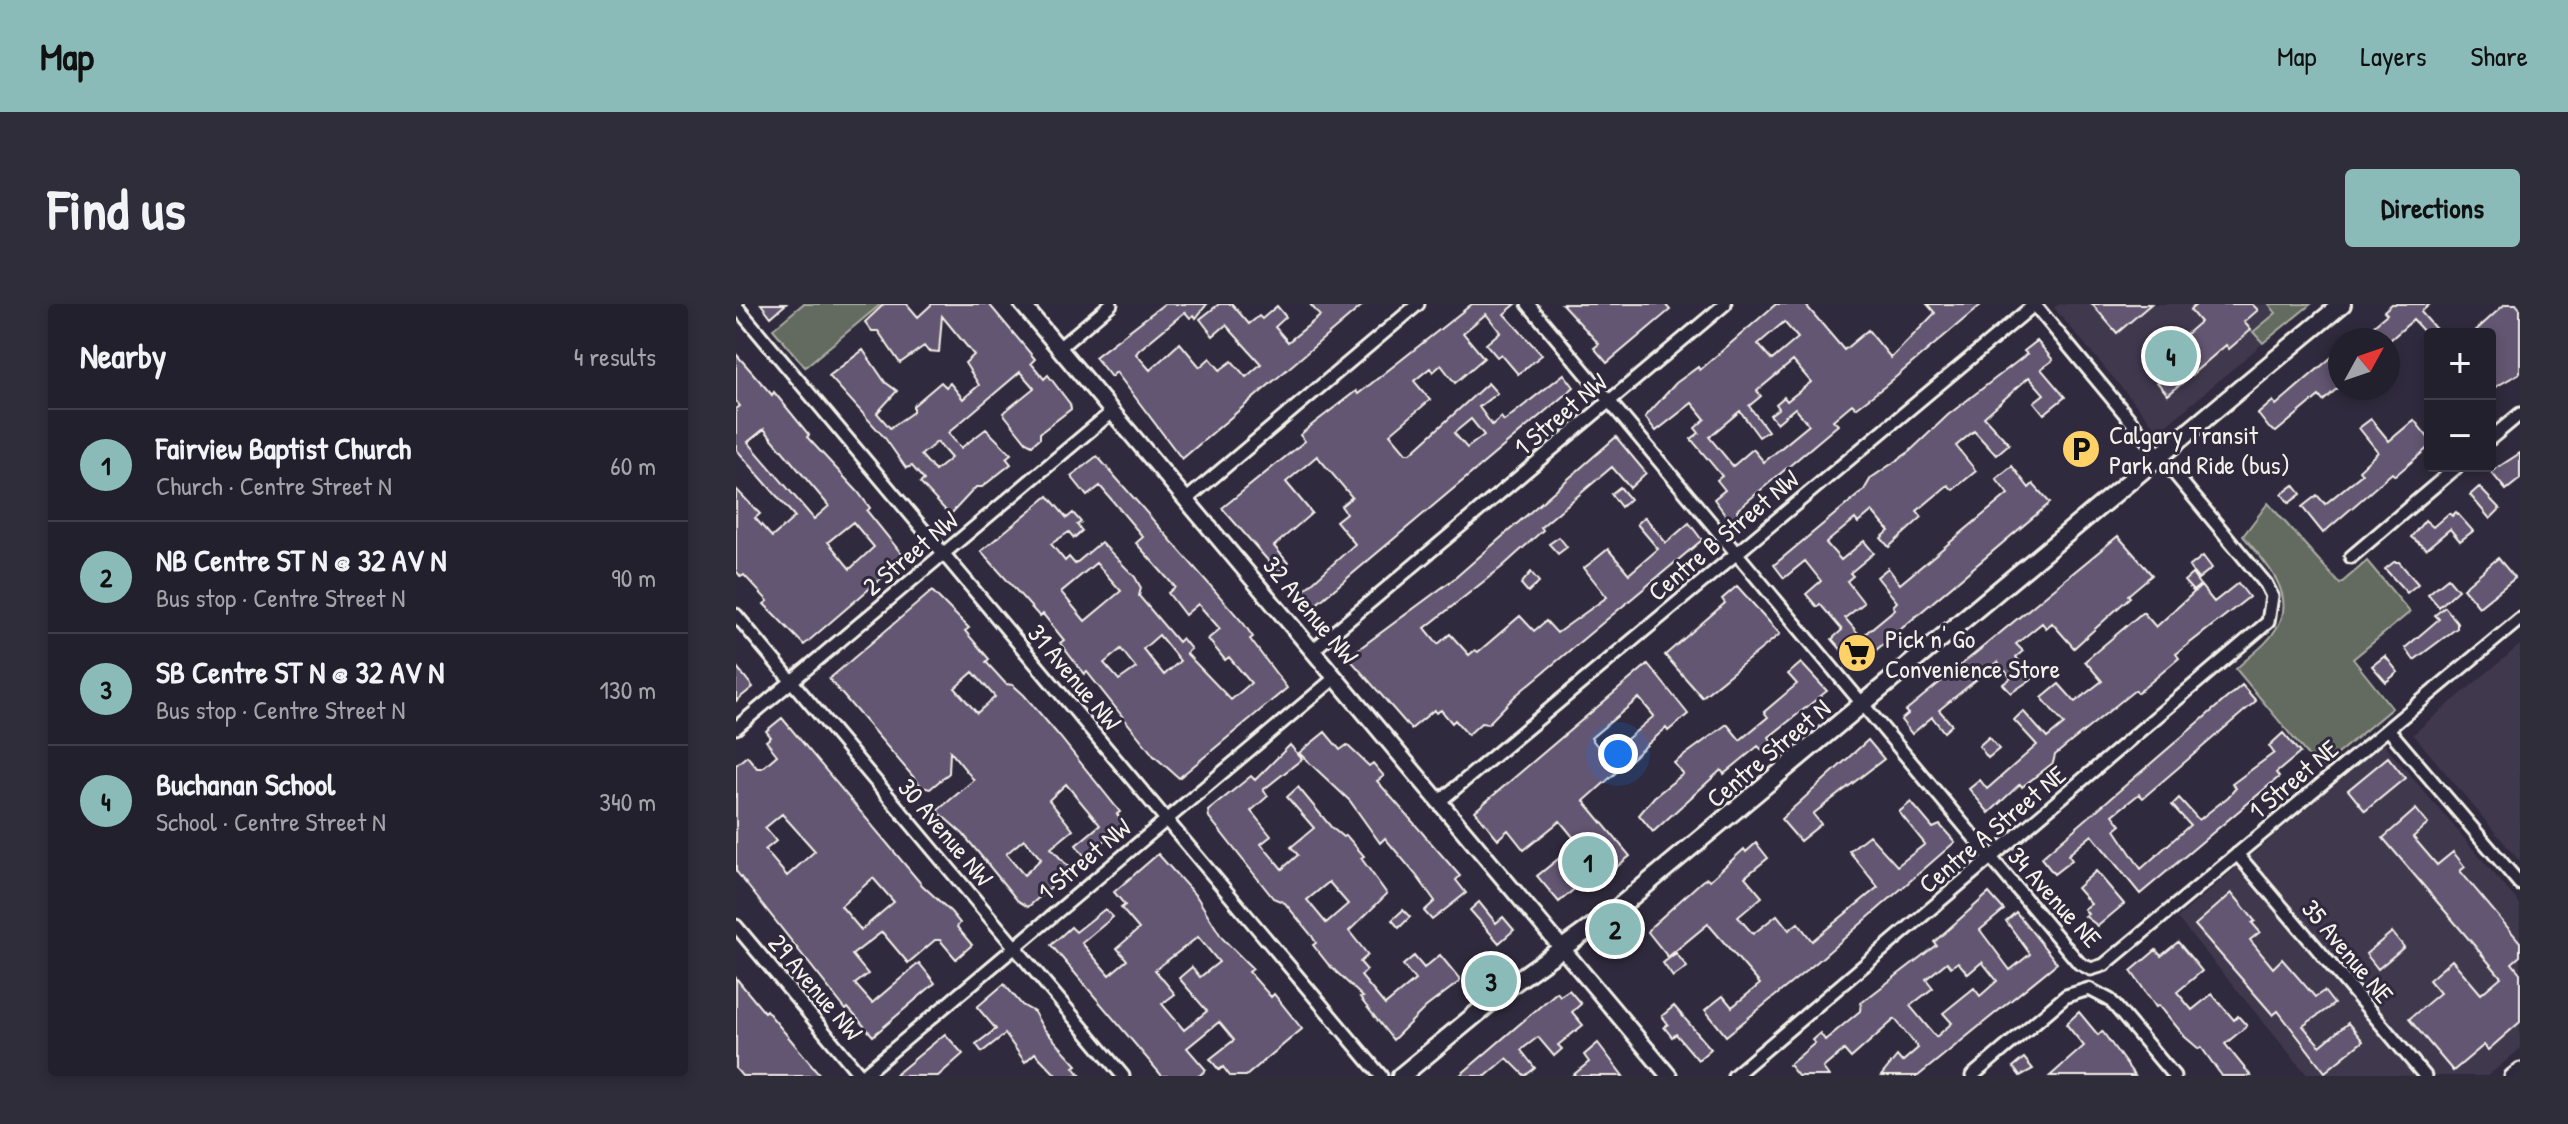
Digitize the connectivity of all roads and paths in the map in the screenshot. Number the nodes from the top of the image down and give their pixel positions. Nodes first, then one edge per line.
1 (1022, 304) edge
2 (1111, 304) edge
3 (1418, 304) edge
4 (1528, 304) edge
5 (1725, 304) edge
6 (2034, 304) edge
7 (2342, 304) edge
8 (736, 306) edge
9 (1059, 348) junction
10 (1609, 401) junction
11 (1113, 411) junction
12 (2520, 414) edge
13 (2496, 434) edge
14 (2160, 456) junction
15 (2451, 472) edge
16 (1187, 499) junction
17 (1736, 553) junction
18 (943, 554) junction
19 (2351, 557) dead end
20 (736, 615) edge
21 (2520, 619) edge
22 (1313, 650) junction
23 (1336, 677) junction
24 (791, 682) junction
25 (1863, 705) junction
26 (736, 728) edge
27 (2388, 729) junction
28 (1440, 801) junction
29 (1166, 819) junction
30 (2237, 854) junction
31 (1991, 858) junction
32 (2520, 884) edge
33 (736, 926) edge
34 (1014, 946) junction
35 (1561, 949) junction
36 (2091, 969) joint
37 (2520, 1069) edge
38 (862, 1076) edge
39 (1123, 1076) edge
40 (1381, 1076) edge
41 (1401, 1076) edge
42 (1669, 1076) edge
43 (1734, 1076) edge
44 (1972, 1076) edge
45 (2174, 1076) edge
46 (2425, 1076) edge
47 (2511, 1076) edge

1 - 9 street, 32 Avenue NW
2 - 9 street
3 - 16 street
4 - 10 street, 34 Avenue NE
5 - 10 street, 1 Street NW
6 - 14 street
6 - 17 street, Centre B Street NW
7 - 14 main road, Centre Street N
8 - 18 street, 31 Avenue NW
9 - 11 street, 32 Avenue NW
10 - 17 street, 34 Avenue NE
10 - 22 street, 1 Street NW
11 - 16 street, 32 Avenue NW
11 - 18 street, 2 Street NW
12 - 13 street
14 - 25 main road, Centre Street N
14 - 31 street, Centre A Street NE
15 - 19 street
16 - 22 street, 32 Avenue NW
17 - 25 street, 34 Avenue NE
17 - 28 street, Centre B Street NW
18 - 24 street, 2 Street NW
18 - 29 street, 31 Avenue NW
20 - 24 street, 30 Avenue NW
21 - 27 street, 1 Street NE
22 - 23 street, 32 Avenue NW
23 - 28 street, 32 Avenue NW
23 - 29 street, 1 Street NW
24 - 26 street, 2 Street NW
24 - 34 street, 30 Avenue NW
25 - 31 street, 34 Avenue NE
25 - 35 main road, Centre Street N
27 - 30 street, 1 Street NE
27 - 32 street
28 - 35 street, 32 Avenue NW
29 - 34 street, 1 Street NW
29 - 40 street, 31 Avenue NW
30 - 36 street, 1 Street NE
30 - 46 street, 35 Avenue NE
31 - 36 street, 34 Avenue NE
31 - 43 street, Centre A Street NE
33 - 38 street, 29 Avenue NW
34 - 38 street, 1 Street NW
34 - 39 street, 30 Avenue NW
35 - 41 main road, Centre Street N
35 - 42 street, 32 Avenue NW
37 - 47 street
44 - 45 street, 34 Avenue NE

